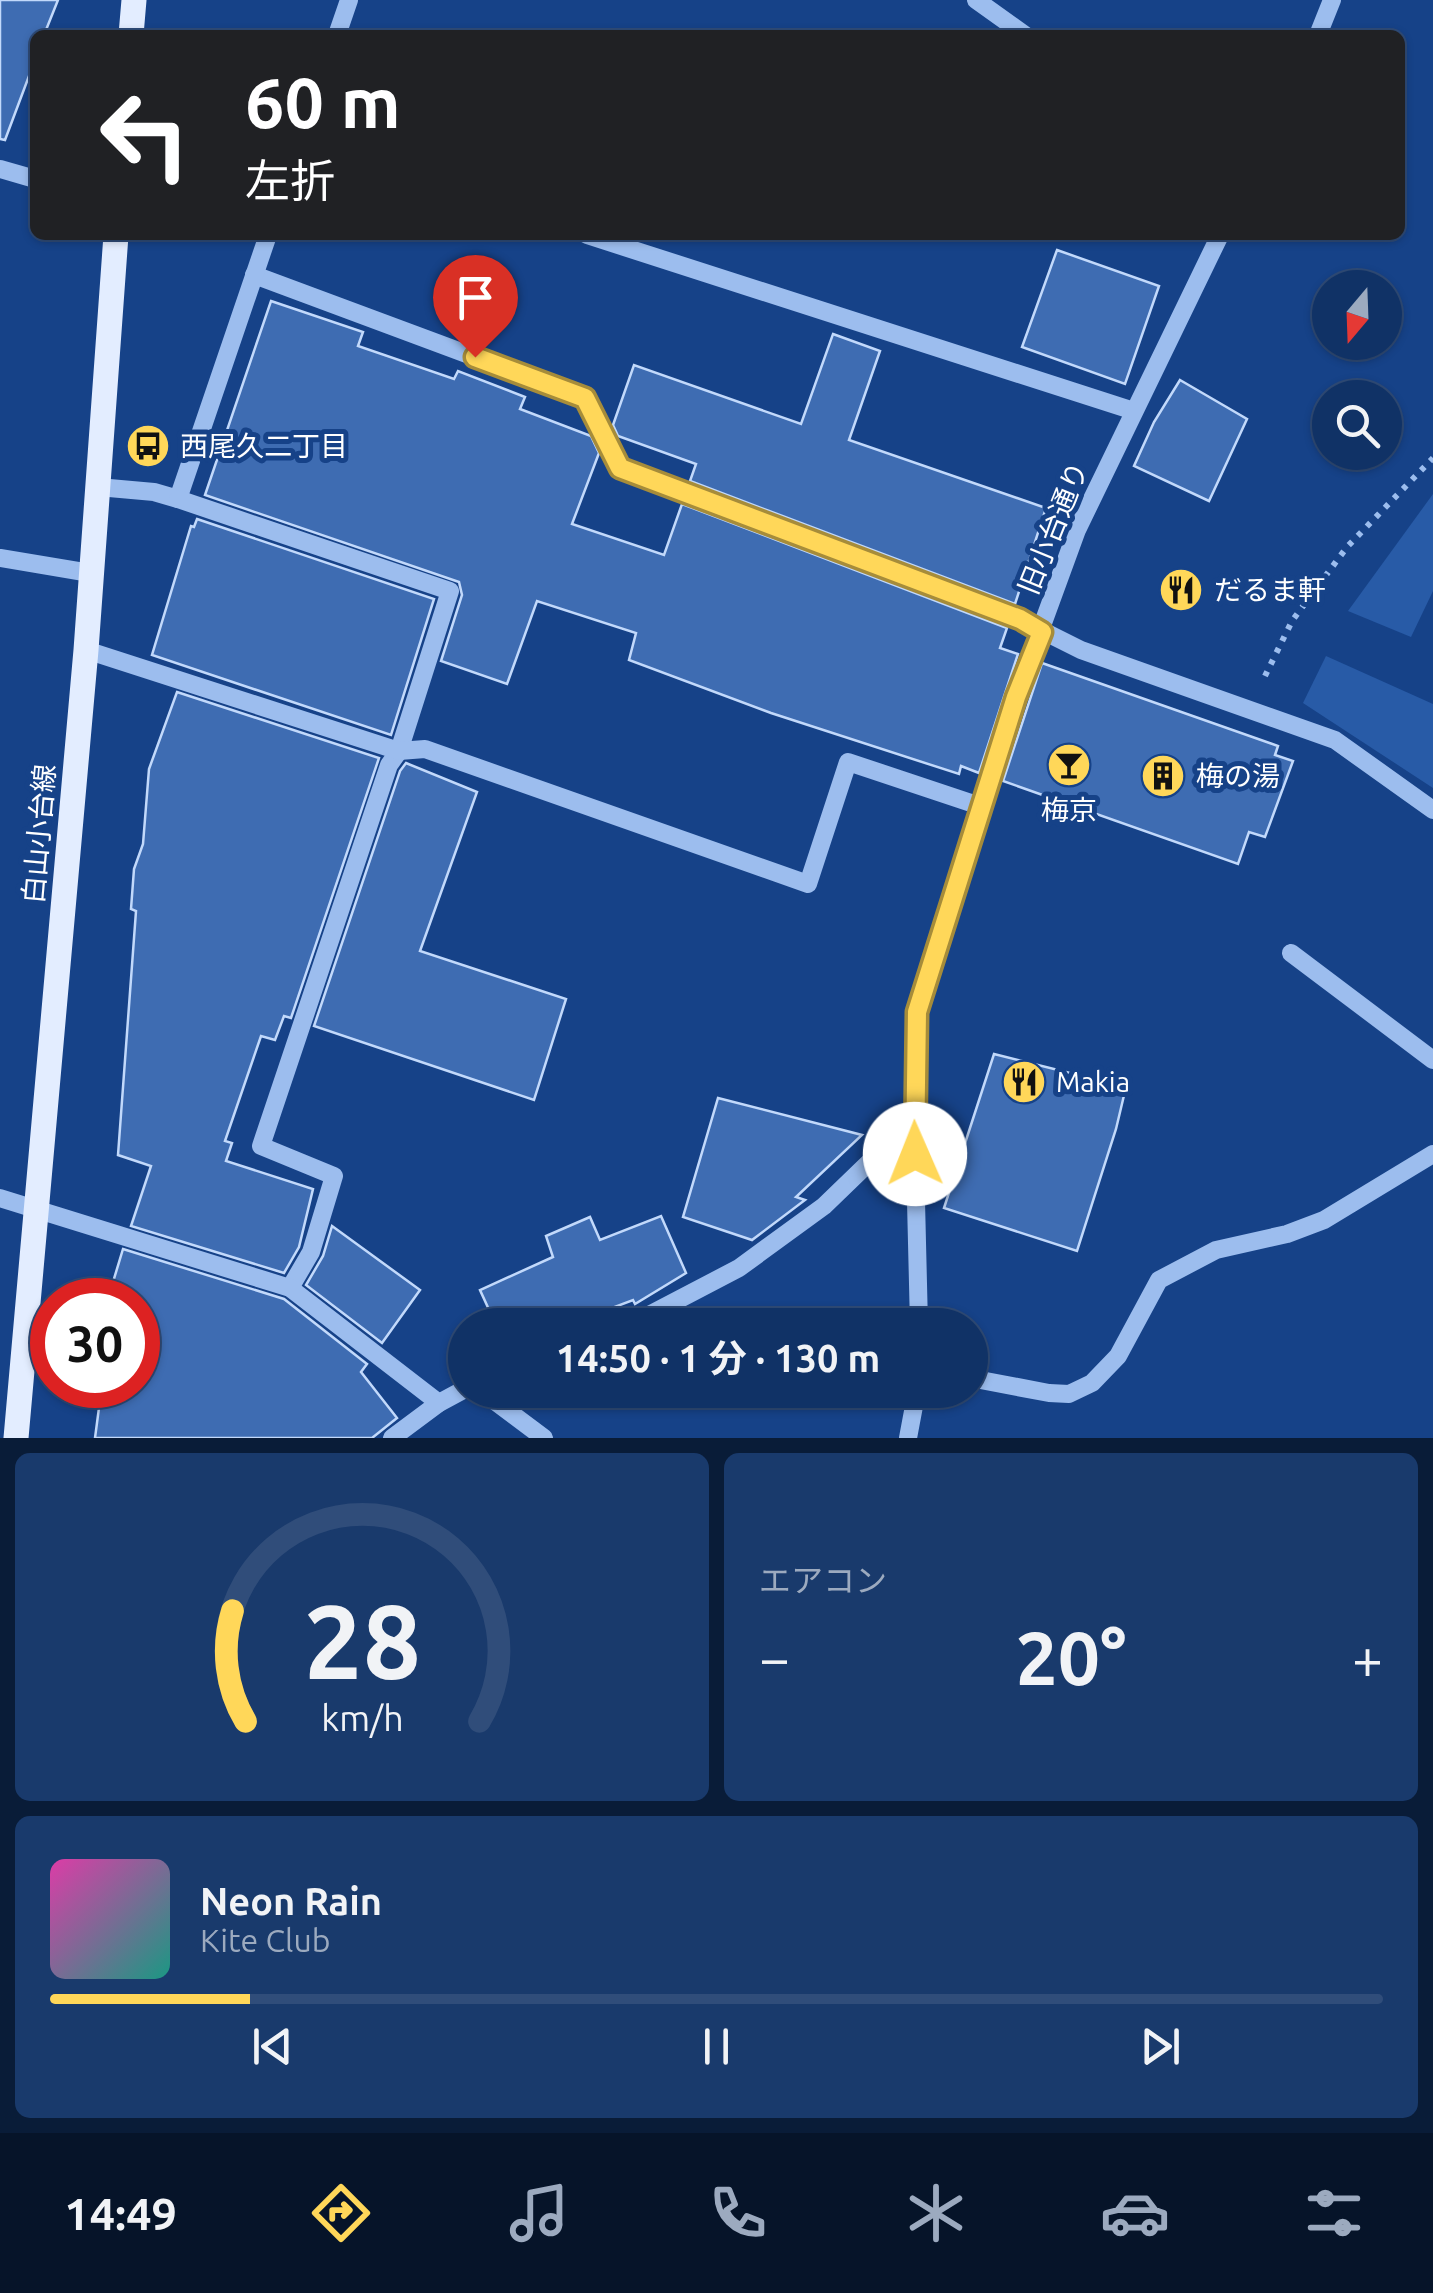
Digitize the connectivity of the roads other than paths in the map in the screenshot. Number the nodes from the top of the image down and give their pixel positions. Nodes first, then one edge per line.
1 (134, 0) edge
2 (350, 0) edge
3 (976, 0) edge
4 (1332, 0) edge
5 (131, 30) edge
6 (339, 30) edge
7 (1018, 30) edge
8 (1320, 30) edge
9 (0, 169) edge
10 (30, 178) edge
11 (116, 240) edge
12 (266, 240) edge
13 (603, 240) edge
14 (1218, 240) edge
15 (254, 275) junction
16 (1134, 410) junction
17 (98, 487) junction
18 (178, 499) junction
19 (0, 558) edge
20 (90, 573) junction
21 (1042, 632) junction
22 (86, 650) junction
23 (399, 751) junction
24 (980, 806) junction
25 (1433, 810) edge
26 (1291, 953) dead end
27 (1433, 1060) edge
28 (914, 1119) junction
29 (1433, 1154) edge
30 (0, 1198) edge
31 (35, 1210) junction
32 (290, 1288) junction
33 (663, 1308) edge
34 (920, 1308) edge
35 (988, 1382) edge
36 (448, 1398) edge
37 (438, 1403) junction
38 (504, 1408) edge
39 (914, 1408) edge
40 (16, 1438) edge
41 (392, 1438) edge
42 (544, 1438) edge
43 (908, 1438) edge

1 - 5 main road
2 - 6 street
3 - 7 street
4 - 8 street
9 - 10 street
11 - 17 main road, 白山小台線
12 - 15 street
13 - 16 street
14 - 16 street, 旧小台通り
15 - 18 street
15 - 21 street
16 - 21 street, 旧小台通り
17 - 18 street
17 - 20 main road, 白山小台線
18 - 23 street
19 - 20 street
20 - 22 main road, 白山小台線
21 - 24 street, 旧小台通り
21 - 25 street
22 - 23 street
22 - 31 main road, 白山小台線
23 - 24 street
23 - 32 street
24 - 28 street, 旧小台通り
26 - 27 street
28 - 33 street
28 - 34 street, 旧小台通り
29 - 35 street
30 - 31 street
31 - 32 street
31 - 40 main road, 白山小台線
32 - 37 street
36 - 37 street
37 - 41 street
38 - 42 street
39 - 43 street

